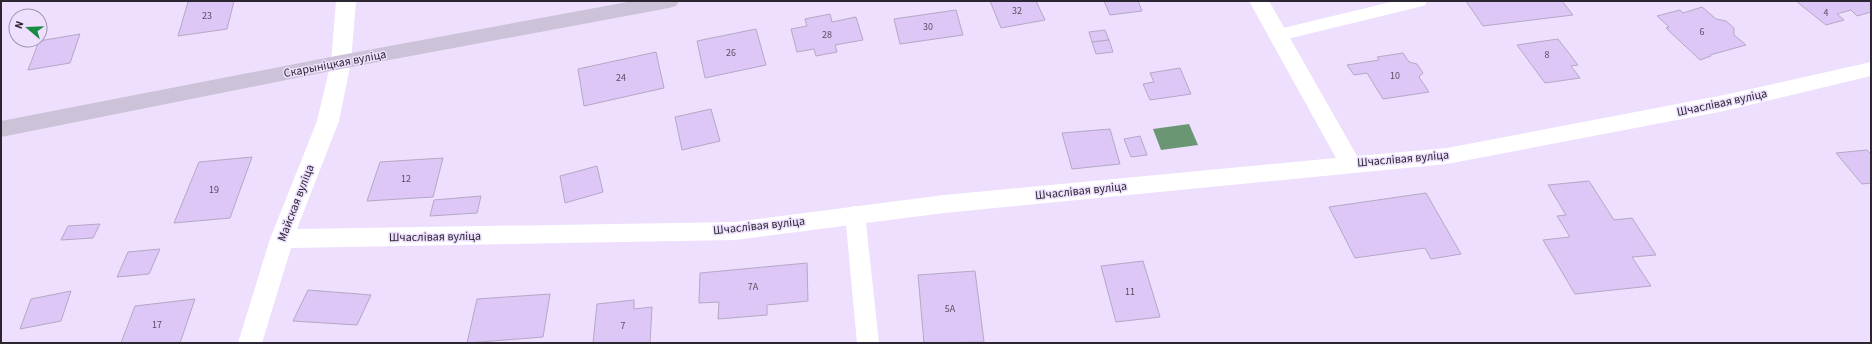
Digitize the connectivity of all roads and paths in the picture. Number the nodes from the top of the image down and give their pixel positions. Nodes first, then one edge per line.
1 (346, 1) edge
2 (669, 1) edge
3 (1259, 1) edge
4 (1419, 1) edge
5 (1279, 35) junction
6 (341, 62) junction
7 (1871, 69) edge
8 (1, 129) edge
9 (1350, 164) junction
10 (855, 214) junction
11 (282, 239) junction
12 (250, 343) edge
13 (868, 343) edge

1 - 6 street, Майская вуліца
2 - 6 street, Скарыніцкая вуліца
3 - 5 street
4 - 5 lane
5 - 9 street
6 - 8 street, Скарыніцкая вуліца
6 - 11 street, Майская вуліца
7 - 9 street, Шчаслівая вуліца
9 - 10 street, Шчаслівая вуліца
10 - 11 street, Шчаслівая вуліца
10 - 13 lane
11 - 12 street, Майская вуліца

